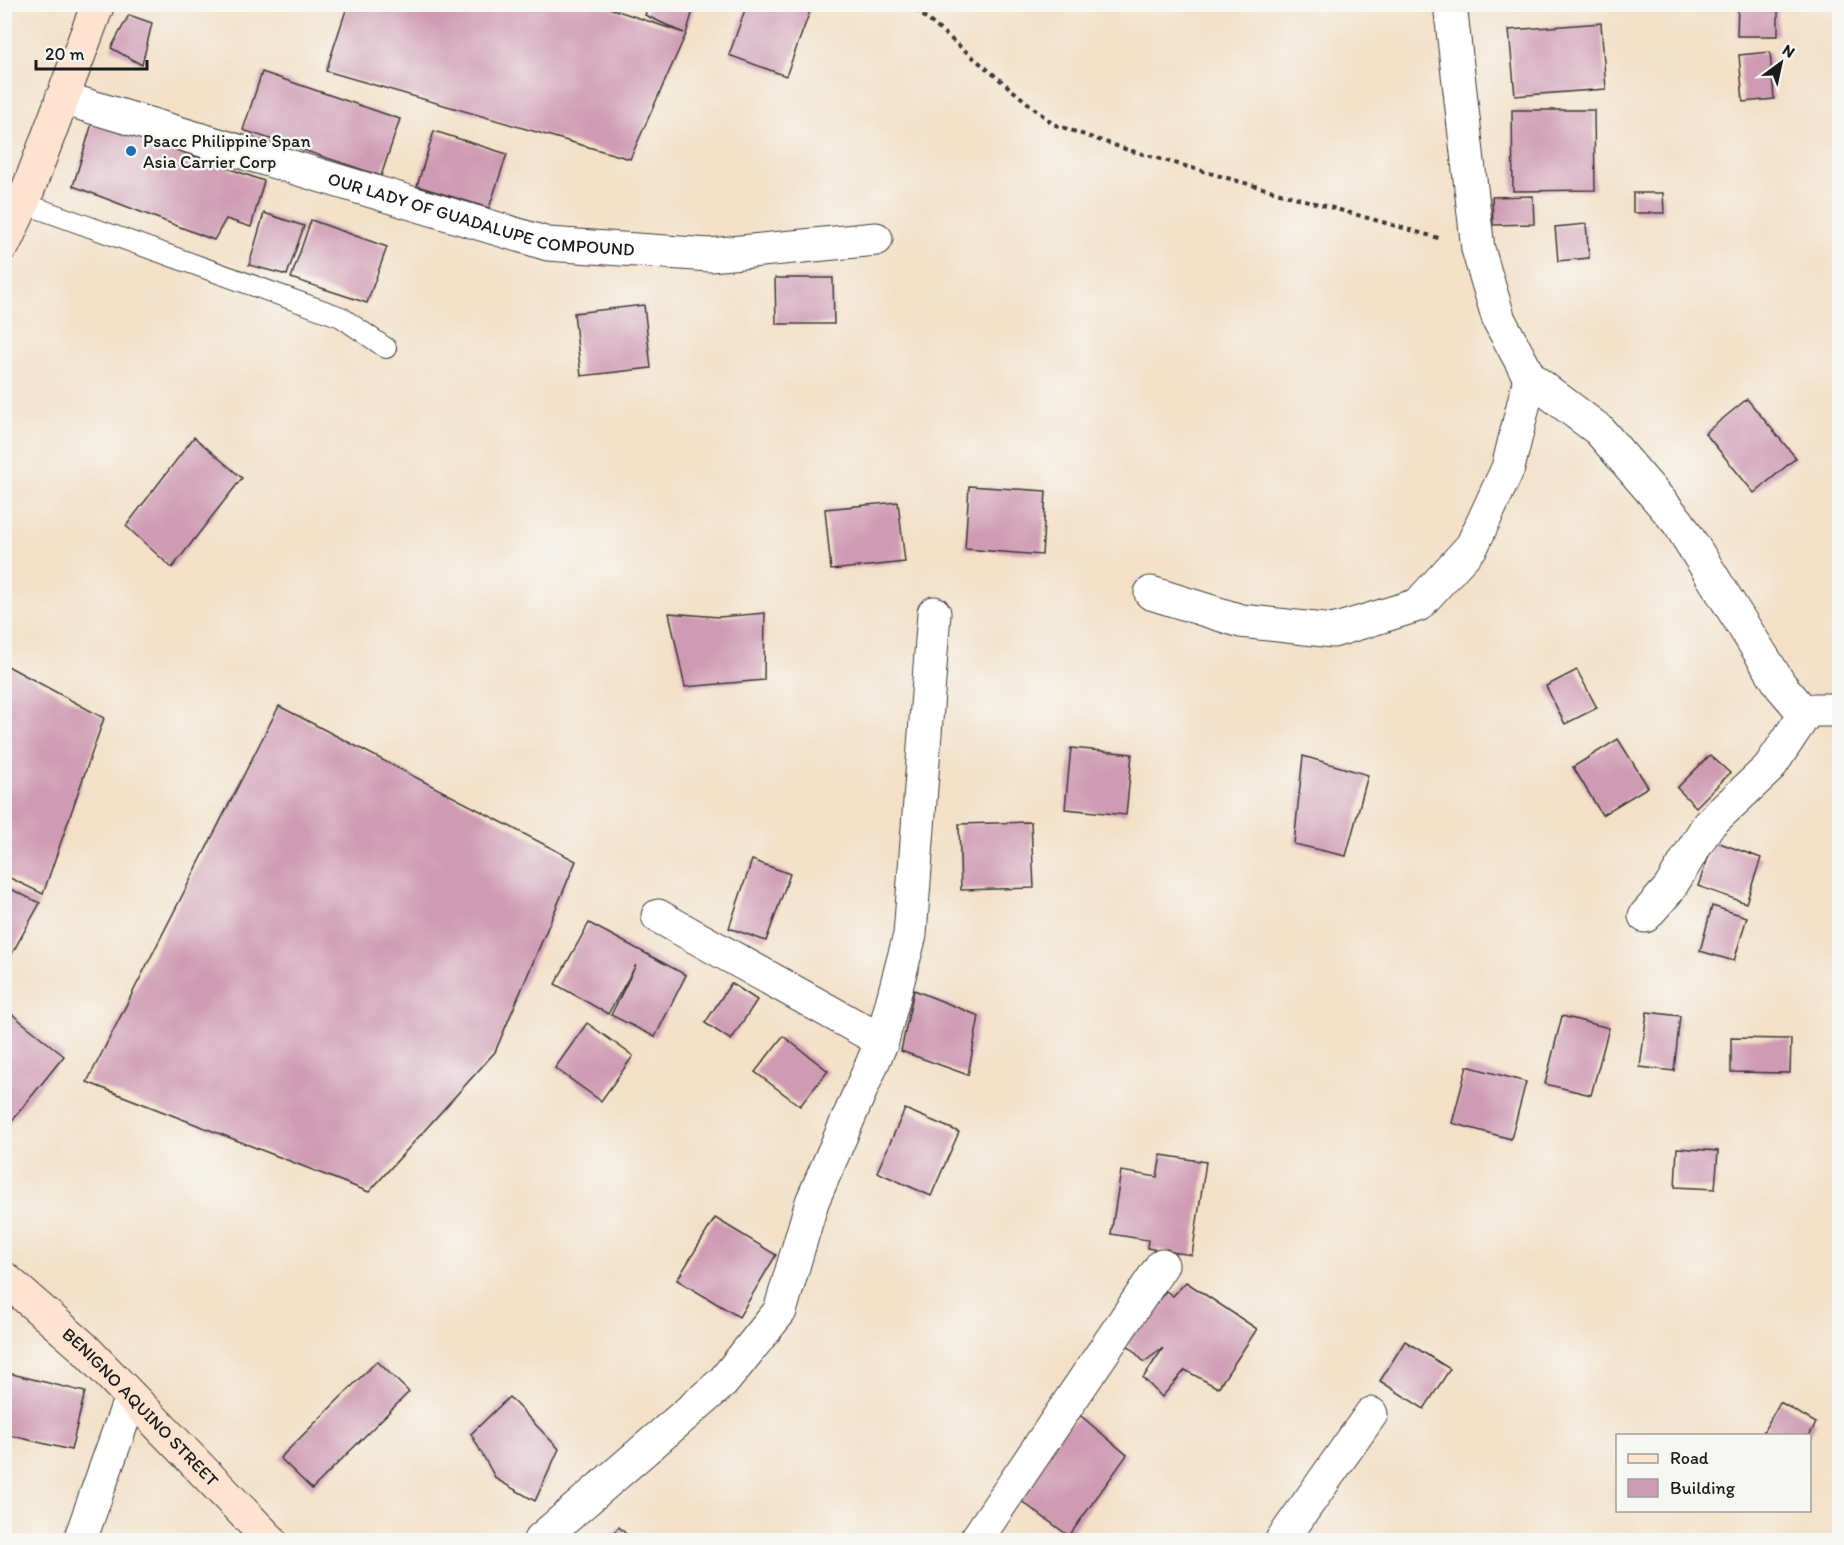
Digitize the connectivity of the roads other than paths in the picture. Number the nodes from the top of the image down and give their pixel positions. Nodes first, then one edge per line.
1 (98, 4) edge
2 (1450, 4) edge
3 (62, 98) junction
4 (23, 203) junction
5 (876, 239) dead end
6 (4, 244) edge
7 (386, 348) dead end
8 (1530, 378) junction
9 (1151, 593) dead end
10 (934, 613) dead end
11 (1839, 710) edge
12 (1805, 714) junction
13 (658, 916) dead end
14 (1645, 916) dead end
15 (882, 1041) junction
16 (1162, 1265) dead end
17 (4, 1278) edge
18 (131, 1396) junction
19 (1371, 1414) dead end
20 (80, 1540) edge
21 (270, 1540) edge
22 (540, 1540) edge
23 (976, 1540) edge
24 (1282, 1540) edge

1 - 3 main road
2 - 8 street
3 - 4 main road
3 - 5 street, OUR LADY OF GUADALUPE COMPOUND
4 - 6 main road
4 - 7 lane
8 - 9 street
8 - 12 street
10 - 15 street
11 - 12 street
12 - 14 street
13 - 15 street
15 - 22 street
16 - 23 street
17 - 18 main road, BENIGNO AQUINO STREET
18 - 20 street
18 - 21 main road, BENIGNO AQUINO STREET
19 - 24 street

